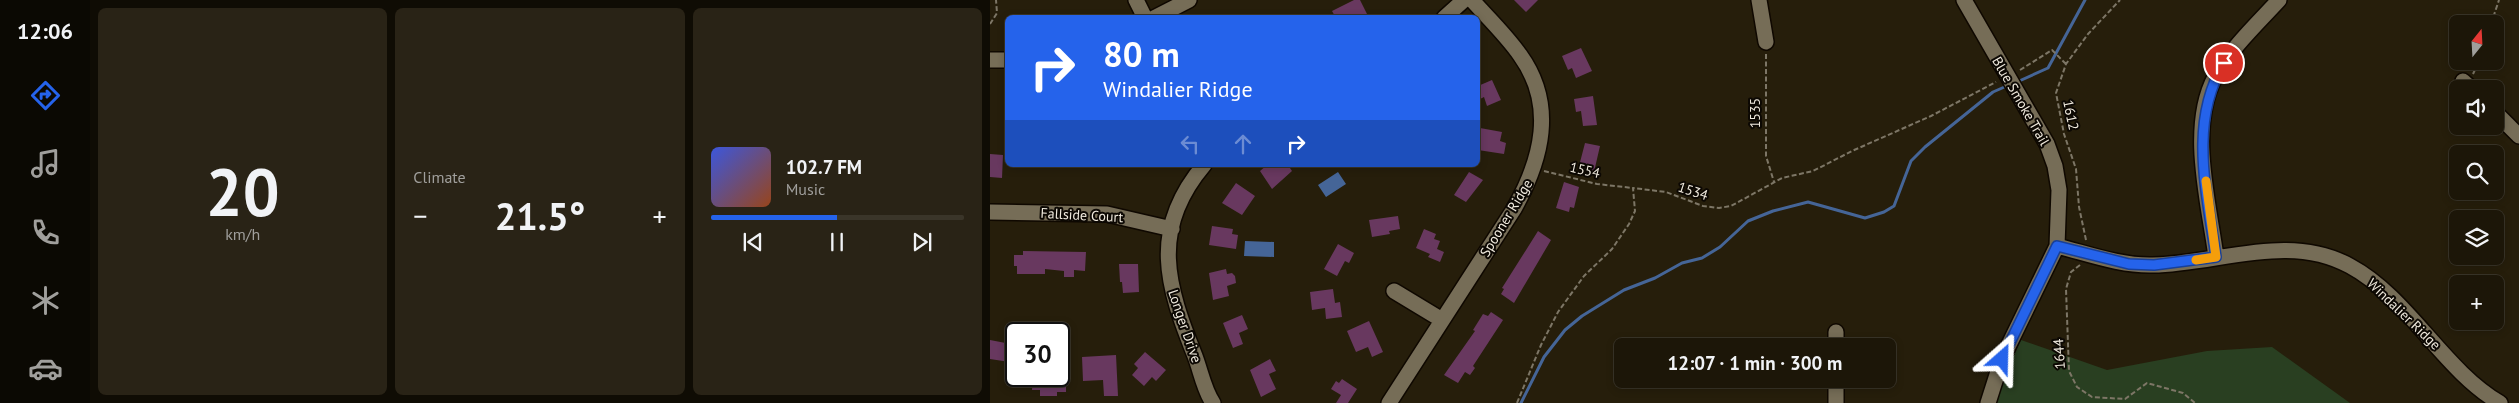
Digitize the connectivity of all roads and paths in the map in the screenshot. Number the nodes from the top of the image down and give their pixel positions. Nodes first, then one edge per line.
1 (996, 0) edge
2 (1136, 0) edge
3 (1189, 0) edge
4 (1464, 0) edge
5 (1472, 0) edge
6 (1759, 0) edge
7 (1964, 0) edge
8 (2120, 0) edge
9 (2279, 0) edge
10 (2500, 0) edge
11 (1144, 15) edge
12 (1160, 15) edge
13 (1447, 15) edge
14 (2494, 15) edge
15 (990, 22) edge
16 (1766, 42) joint
17 (990, 60) edge
18 (1005, 60) edge
19 (2066, 64) junction
20 (2007, 77) junction
21 (2504, 121) edge
22 (2519, 136) edge
23 (1203, 167) edge
24 (1534, 168) junction
25 (1774, 182) junction
26 (1633, 188) junction
27 (990, 212) edge
28 (1172, 229) junction
29 (2057, 246) junction
30 (2084, 253) junction
31 (2216, 257) junction
32 (1394, 291) dead end
33 (1442, 320) junction
34 (1836, 388) edge
35 (2125, 399) junction
36 (1207, 401) edge
37 (1389, 403) edge
38 (1517, 403) edge
39 (1836, 403) edge
40 (1988, 403) edge
41 (2126, 403) edge
42 (2194, 403) edge
43 (2500, 403) edge

1 - 15 path
2 - 11 street
3 - 12 street
4 - 13 street
5 - 24 street, Spooner Ridge
6 - 16 street
7 - 20 street, Blue Smoke Trail
8 - 19 path, 1612
9 - 31 street
10 - 14 path
16 - 25 path, 1535
17 - 18 street
19 - 20 path, 1534
19 - 30 path, 1612
20 - 25 path, 1534
20 - 29 street, Blue Smoke Trail
21 - 22 street
23 - 28 street, Longer Drive
24 - 26 path, 1554
24 - 33 street, Spooner Ridge
25 - 26 path, 1534
26 - 38 path
27 - 28 street, Fallside Court
28 - 36 street, Longer Drive
29 - 30 street, Windalier Ridge
29 - 40 street, Blue Smoke Trail
30 - 31 street, Windalier Ridge
30 - 35 path, 1644
31 - 43 street, Windalier Ridge
32 - 33 street
33 - 37 street, Spooner Ridge
34 - 39 street
35 - 41 path
35 - 42 path

